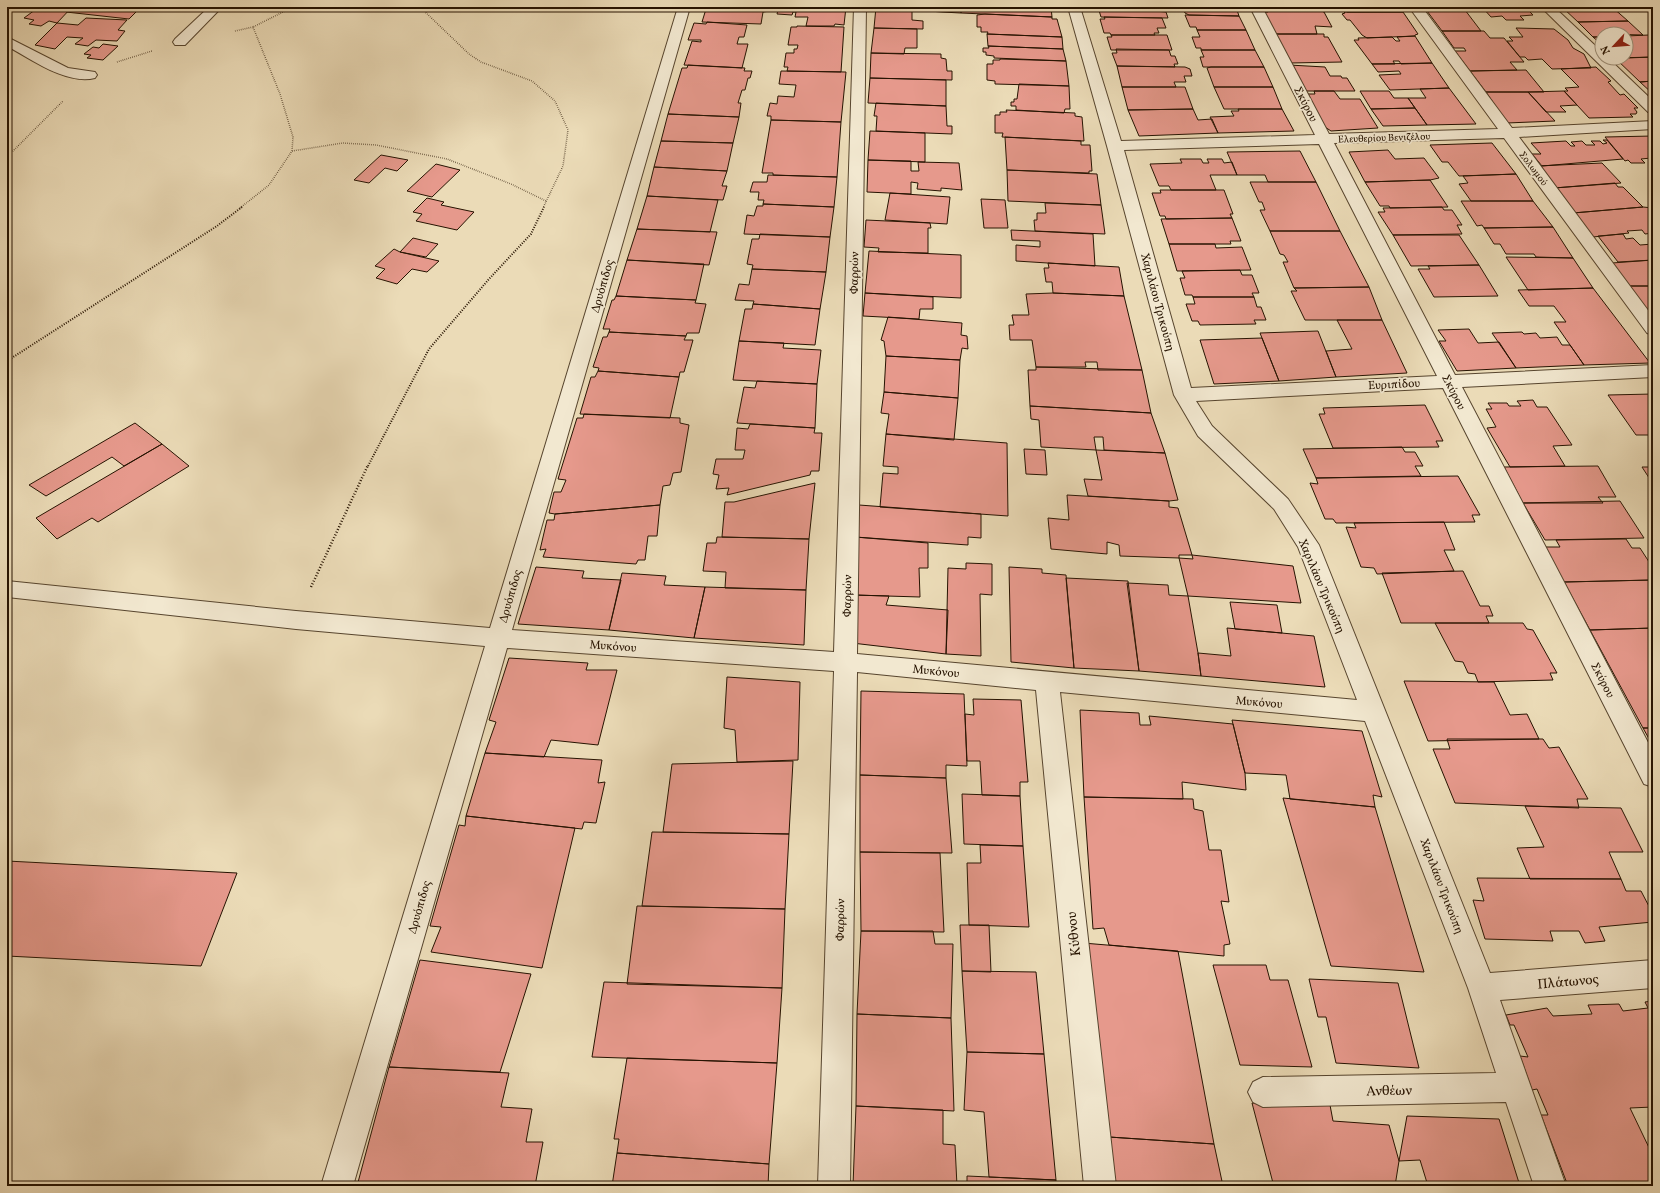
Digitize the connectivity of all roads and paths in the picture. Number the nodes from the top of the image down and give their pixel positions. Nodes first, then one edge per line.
1 (216, 7) edge
2 (293, 7) edge
3 (420, 7) edge
4 (684, 7) edge
5 (860, 7) edge
6 (1074, 7) edge
7 (1256, 7) edge
8 (1415, 7) edge
9 (1547, 7) edge
10 (253, 27) junction
11 (7, 41) edge
12 (180, 42) junction
13 (90, 75) junction
14 (1653, 109) edge
15 (1653, 125) edge
16 (1508, 133) junction
17 (1324, 139) junction
18 (1116, 146) junction
19 (292, 151) junction
20 (7, 157) edge
21 (546, 201) junction
22 (1653, 329) edge
23 (7, 360) edge
24 (1653, 371) edge
25 (1449, 381) junction
26 (1183, 395) junction
27 (7, 589) edge
28 (296, 620) junction
29 (498, 638) junction
30 (846, 662) junction
31 (1047, 682) junction
32 (1374, 712) junction
33 (1653, 776) edge
34 (1653, 974) edge
35 (1482, 988) junction
36 (1516, 1087) junction
37 (1263, 1092) dead end
38 (337, 1186) edge
39 (834, 1186) edge
40 (1100, 1186) edge
41 (1550, 1186) edge

1 - 12 street
2 - 10 path
3 - 21 path
4 - 29 street, Δρυόπιδος
5 - 30 street, Φαρρών
6 - 18 street, Χαριλάου Τρικούπη
7 - 17 street, Σκύρου
8 - 16 street, Σολωμού
9 - 14 street
10 - 12 path
10 - 19 path
11 - 13 street
12 - 13 path
13 - 20 path
15 - 16 street, Ελευθερίου Βενιζέλου
16 - 17 street, Ελευθερίου Βενιζέλου
16 - 22 street, Σολωμού
17 - 18 street, Ελευθερίου Βενιζέλου
17 - 25 street, Σκύρου
18 - 26 street, Χαριλάου Τρικούπη
19 - 21 path
19 - 23 path
21 - 28 path
24 - 25 street, Ευριπίδου
25 - 26 street, Ευριπίδου
25 - 33 street, Σκύρου
26 - 32 street, Χαριλάου Τρικούπη
27 - 28 street, Μυκόνου
28 - 29 street, Μυκόνου
29 - 30 street, Μυκόνου
29 - 38 street, Δρυόπιδος
30 - 31 street, Μυκόνου
30 - 39 street, Φαρρών
31 - 32 street, Μυκόνου
31 - 40 street, Κύθνου
32 - 35 street, Χαριλάου Τρικούπη
34 - 35 street, Πλάτωνος
35 - 36 street, Χαριλάου Τρικούπη
36 - 37 street, Ανθέων
36 - 41 street, Χαριλάου Τρικούπη

